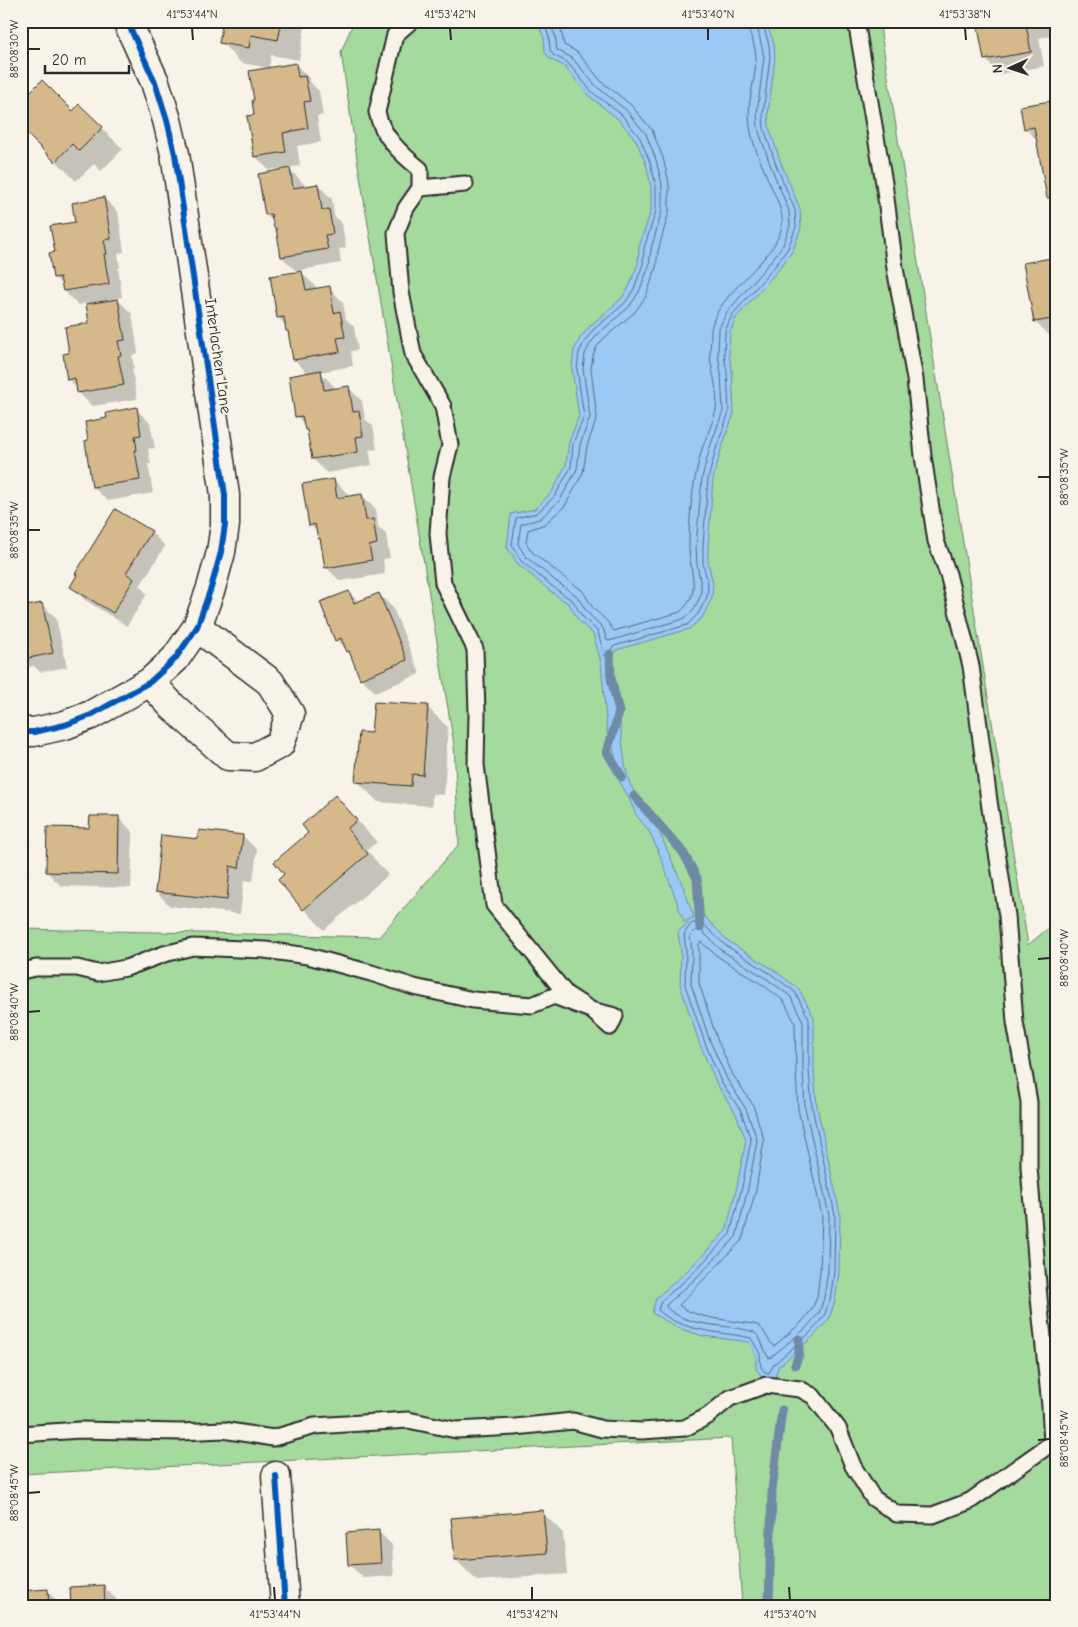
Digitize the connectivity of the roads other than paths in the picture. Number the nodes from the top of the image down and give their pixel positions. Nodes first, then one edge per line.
1 (127, 21) edge
2 (411, 21) edge
3 (856, 21) edge
4 (466, 184) dead end
5 (420, 188) junction
6 (198, 627) junction
7 (150, 682) junction
8 (21, 732) edge
9 (21, 971) edge
10 (21, 1434) edge
11 (276, 1476) dead end
12 (285, 1606) edge

1 - 6 street, Interlachen Lane
2 - 5 lane
3 - 10 lane
4 - 5 lane
5 - 9 lane
6 - 7 street, Interlachen Lane
6 - 7 street
7 - 8 street, Interlachen Lane
11 - 12 street

